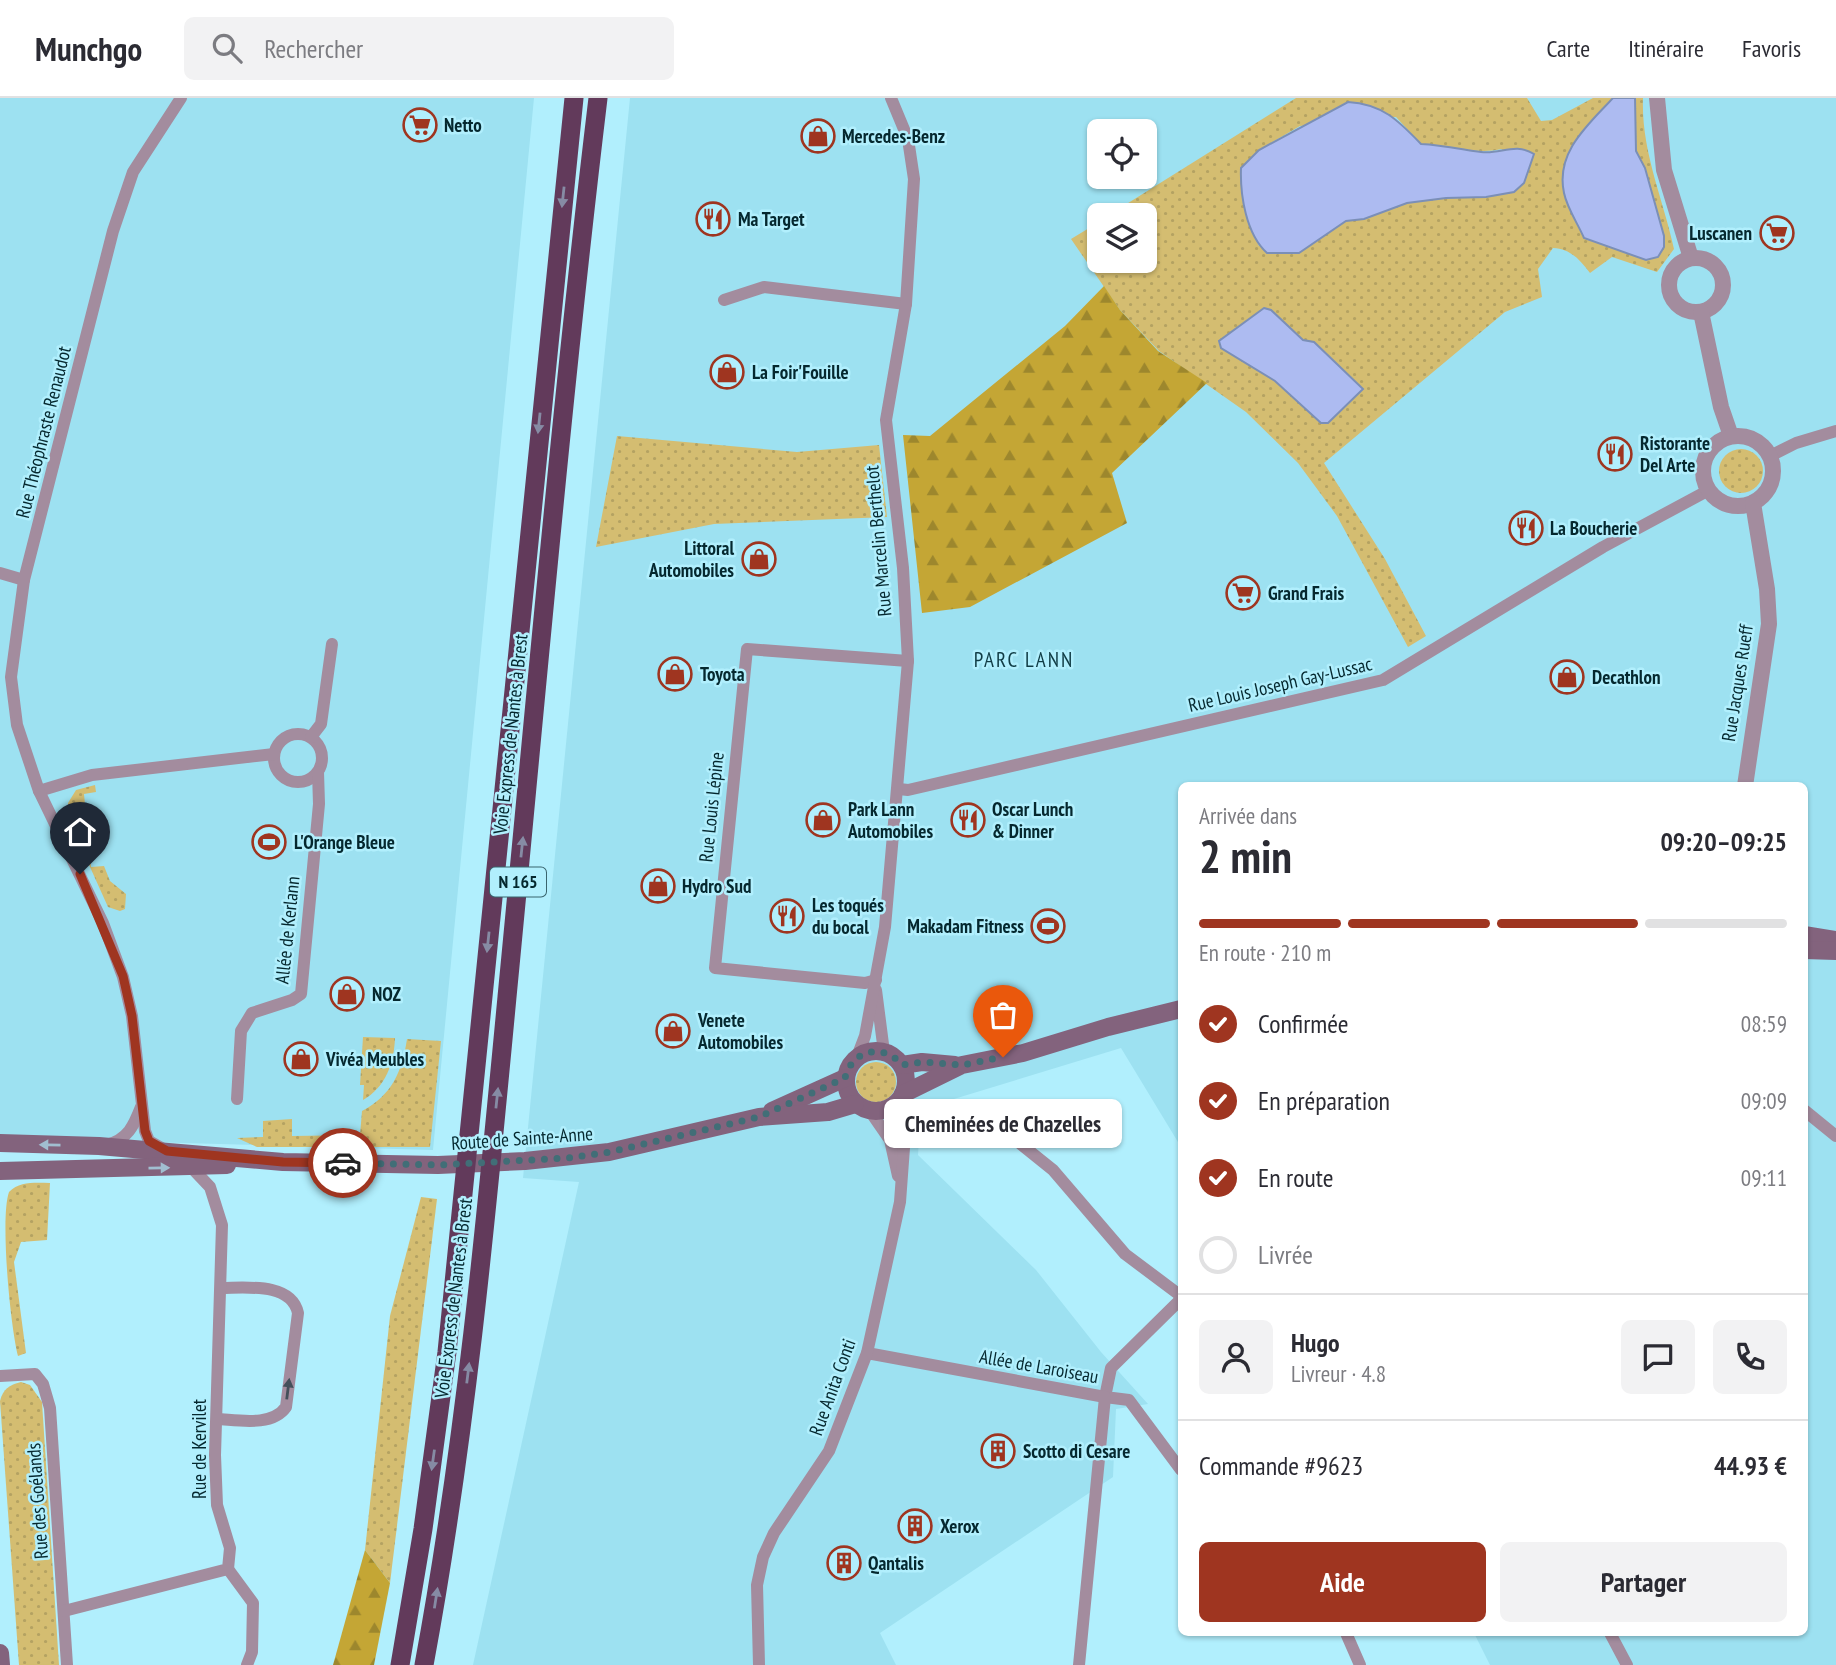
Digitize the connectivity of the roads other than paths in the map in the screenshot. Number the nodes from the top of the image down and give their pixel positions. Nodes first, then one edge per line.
1 (181, 98) edge
2 (574, 98) edge
3 (598, 98) edge
4 (891, 98) edge
5 (1657, 98) edge
6 (1691, 258) junction
7 (724, 300) dead end
8 (906, 304) junction
9 (1701, 312) junction
10 (1836, 431) edge
11 (1731, 436) junction
12 (1770, 456) junction
13 (1709, 490) junction
14 (1753, 503) junction
15 (0, 573) edge
16 (24, 580) junction
17 (332, 644) dead end
18 (908, 661) junction
19 (311, 737) junction
20 (274, 754) junction
21 (318, 772) junction
22 (1746, 782) edge
23 (899, 789) junction
24 (39, 791) junction
25 (1808, 936) edge
26 (1836, 940) edge
27 (1808, 950) edge
28 (1836, 951) edge
29 (876, 983) junction
30 (1178, 1011) edge
31 (884, 1052) junction
32 (857, 1057) junction
33 (902, 1065) junction
34 (962, 1065) junction
35 (845, 1078) junction
36 (901, 1097) junction
37 (237, 1099) dead end
38 (141, 1106) junction
39 (863, 1108) junction
40 (1808, 1113) edge
41 (759, 1117) junction
42 (1836, 1136) edge
43 (1012, 1137) dead end
44 (0, 1143) edge
45 (99, 1146) junction
46 (167, 1151) junction
47 (283, 1162) junction
48 (192, 1168) junction
49 (0, 1171) edge
50 (901, 1190) junction
51 (221, 1288) junction
52 (1178, 1295) edge
53 (1178, 1300) edge
54 (867, 1353) junction
55 (0, 1376) edge
56 (1105, 1397) junction
57 (217, 1419) junction
58 (1178, 1466) edge
59 (228, 1569) junction
60 (64, 1611) junction
61 (1347, 1636) edge
62 (1612, 1636) edge
63 (0, 1653) edge
64 (1, 1665) edge
65 (67, 1665) edge
66 (247, 1665) edge
67 (400, 1665) edge
68 (424, 1665) edge
69 (759, 1665) edge
70 (1079, 1665) edge
71 (1360, 1665) edge
72 (1627, 1665) edge

1 - 16 street, Rue Théophraste Renaudot
2 -> 67 highway, Voie Express de Nantes à Brest / N 165
68 -> 3 highway, Voie Express de Nantes à Brest / N 165
4 - 8 street, Rue Marcelin Berthelot
5 - 6 street
6 - 9 street
6 - 9 street
7 - 8 street
8 - 18 street, Rue Marcelin Berthelot
9 - 11 street
10 - 12 street
11 - 12 street
11 - 13 street
12 - 14 street
13 - 14 street
13 - 23 street, Rue Louis Joseph Gay-Lussac
14 - 22 street, Rue Jacques Rueff
15 - 16 street
16 - 24 street, Rue Théophraste Renaudot
17 - 19 street
18 - 23 street, Rue Marcelin Berthelot
18 - 29 street, Rue Louis Lépine
19 - 20 street
19 - 21 street, Allée de Kerlann
20 - 21 street
20 - 24 street
21 - 37 street, Allée de Kerlann
23 - 29 street, Rue Marcelin Berthelot
24 - 38 street, Rue Théophraste Renaudot
25 - 26 main road
27 - 28 main road
29 - 31 street, Rue Marcelin Berthelot
29 - 32 street, Rue Marcelin Berthelot
30 - 34 main road
31 - 32 main road
31 - 33 main road
32 - 35 main road
33 - 34 main road
33 - 36 main road
34 - 36 main road
35 - 39 main road
35 - 41 main road, Route de Sainte-Anne
36 - 39 main road
36 - 50 street, Rue Anita Conti
38 - 45 street
38 - 46 street, Rue Théophraste Renaudot
39 - 41 main road, Route de Sainte-Anne
39 - 50 street, Rue Anita Conti
40 - 42 street
41 - 47 main road, Route de Sainte-Anne
43 - 52 street
45 -> 44 main road, Route de Sainte-Anne
45 - 46 main road, Route de Sainte-Anne
46 - 47 main road, Route de Sainte-Anne
47 - 48 main road, Route de Sainte-Anne
49 -> 48 main road, Route de Sainte-Anne
48 - 51 street, Rue de Kervilet
50 - 54 street, Rue Anita Conti
51 - 57 street, Rue de Kervilet
57 -> 51 street
53 - 56 street
54 - 56 street, Allée de Laroiseau
54 - 69 street, Rue Anita Conti
55 - 60 street, Rue des Goélands
56 - 58 street
56 - 70 street, Allée de Laroiseau
57 - 59 street, Rue de Kervilet
59 - 60 street
59 - 66 street
60 - 65 street, Rue des Goélands
61 - 71 street
62 - 72 street
63 - 64 main road

